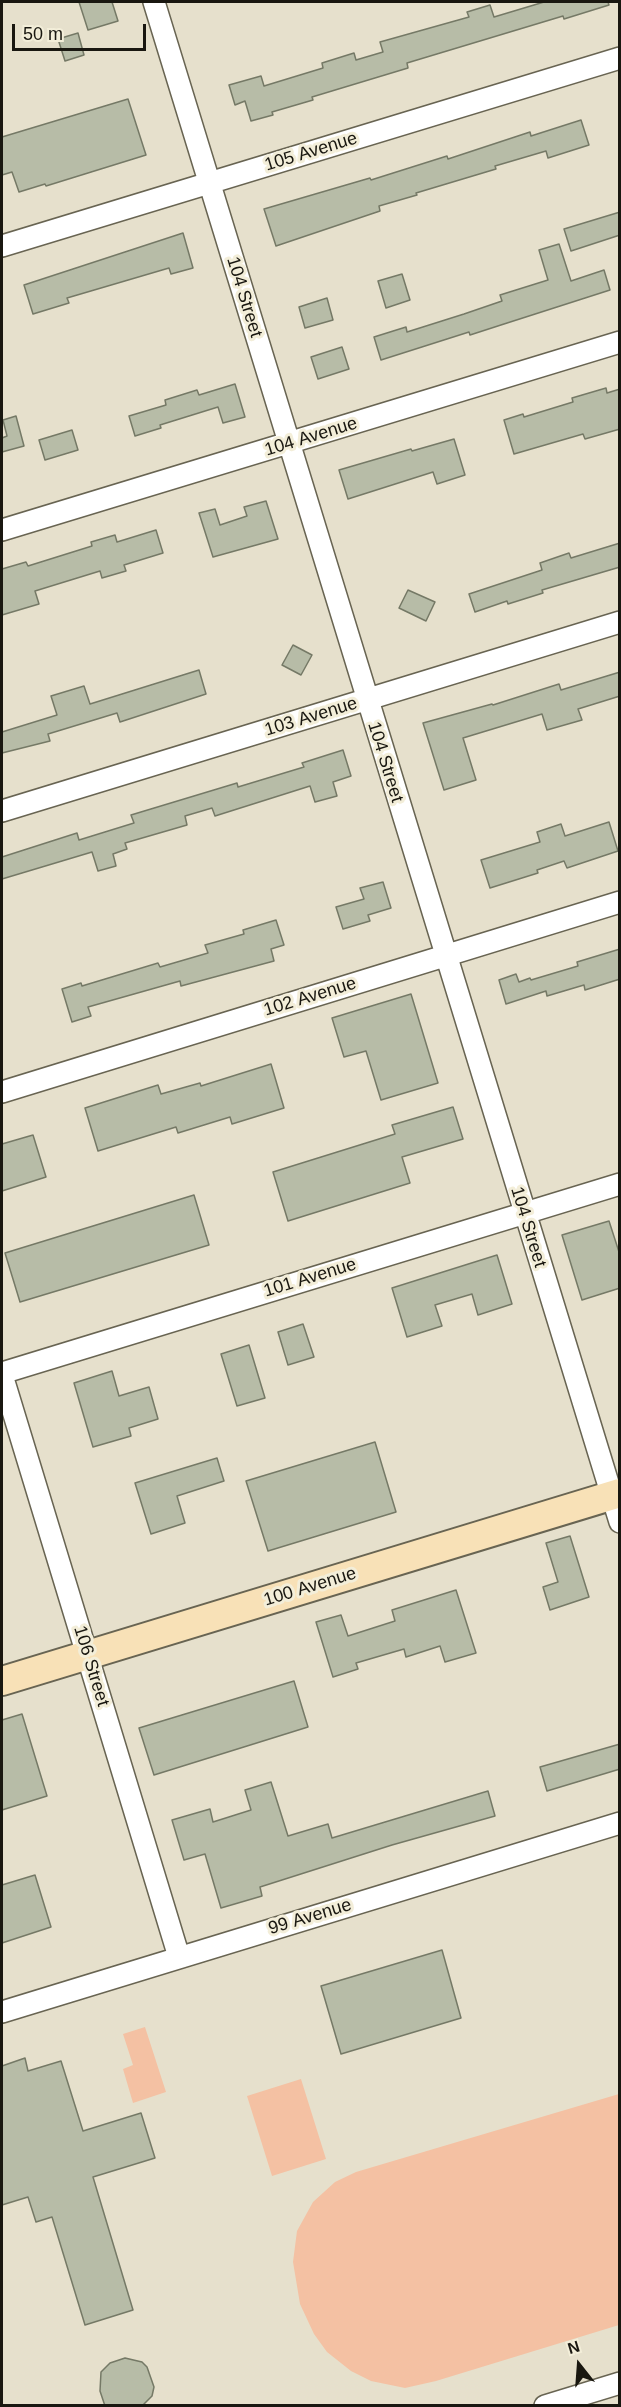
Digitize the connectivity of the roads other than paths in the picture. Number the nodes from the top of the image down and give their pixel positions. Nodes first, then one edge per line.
1 (153, 2) edge
2 (620, 58) edge
3 (208, 183) junction
4 (2, 246) edge
5 (620, 342) edge
6 (289, 443) junction
7 (2, 530) edge
8 (620, 622) edge
9 (366, 700) junction
10 (2, 811) edge
11 (620, 902) edge
12 (444, 956) junction
13 (2, 1092) edge
14 (620, 1184) edge
15 (524, 1213) junction
16 (2, 1374) edge
17 (617, 1503) edge
18 (87, 1655) junction
19 (2, 1681) edge
20 (620, 1823) edge
21 (179, 1957) junction
22 (2, 2012) edge
23 (620, 2383) edge
24 (545, 2406) edge

1 - 3 street, 104 Street
2 - 3 street, 105 Avenue
3 - 4 street, 105 Avenue
3 - 6 street, 104 Street
5 - 6 street, 104 Avenue
6 - 7 street, 104 Avenue
6 - 9 street, 104 Street
8 - 9 street, 103 Avenue
9 - 10 street, 103 Avenue
9 - 12 street, 104 Street
11 - 12 street, 102 Avenue
12 - 13 street, 102 Avenue
12 - 15 street, 104 Street
14 - 15 street, 101 Avenue
15 - 16 street, 101 Avenue
15 - 17 street, 104 Street
16 - 18 street, 106 Street
17 - 18 main road, 100 Avenue
18 - 19 main road, 100 Avenue
18 - 21 street, 106 Street
20 - 21 street, 99 Avenue
21 - 22 street, 99 Avenue
23 - 24 street

